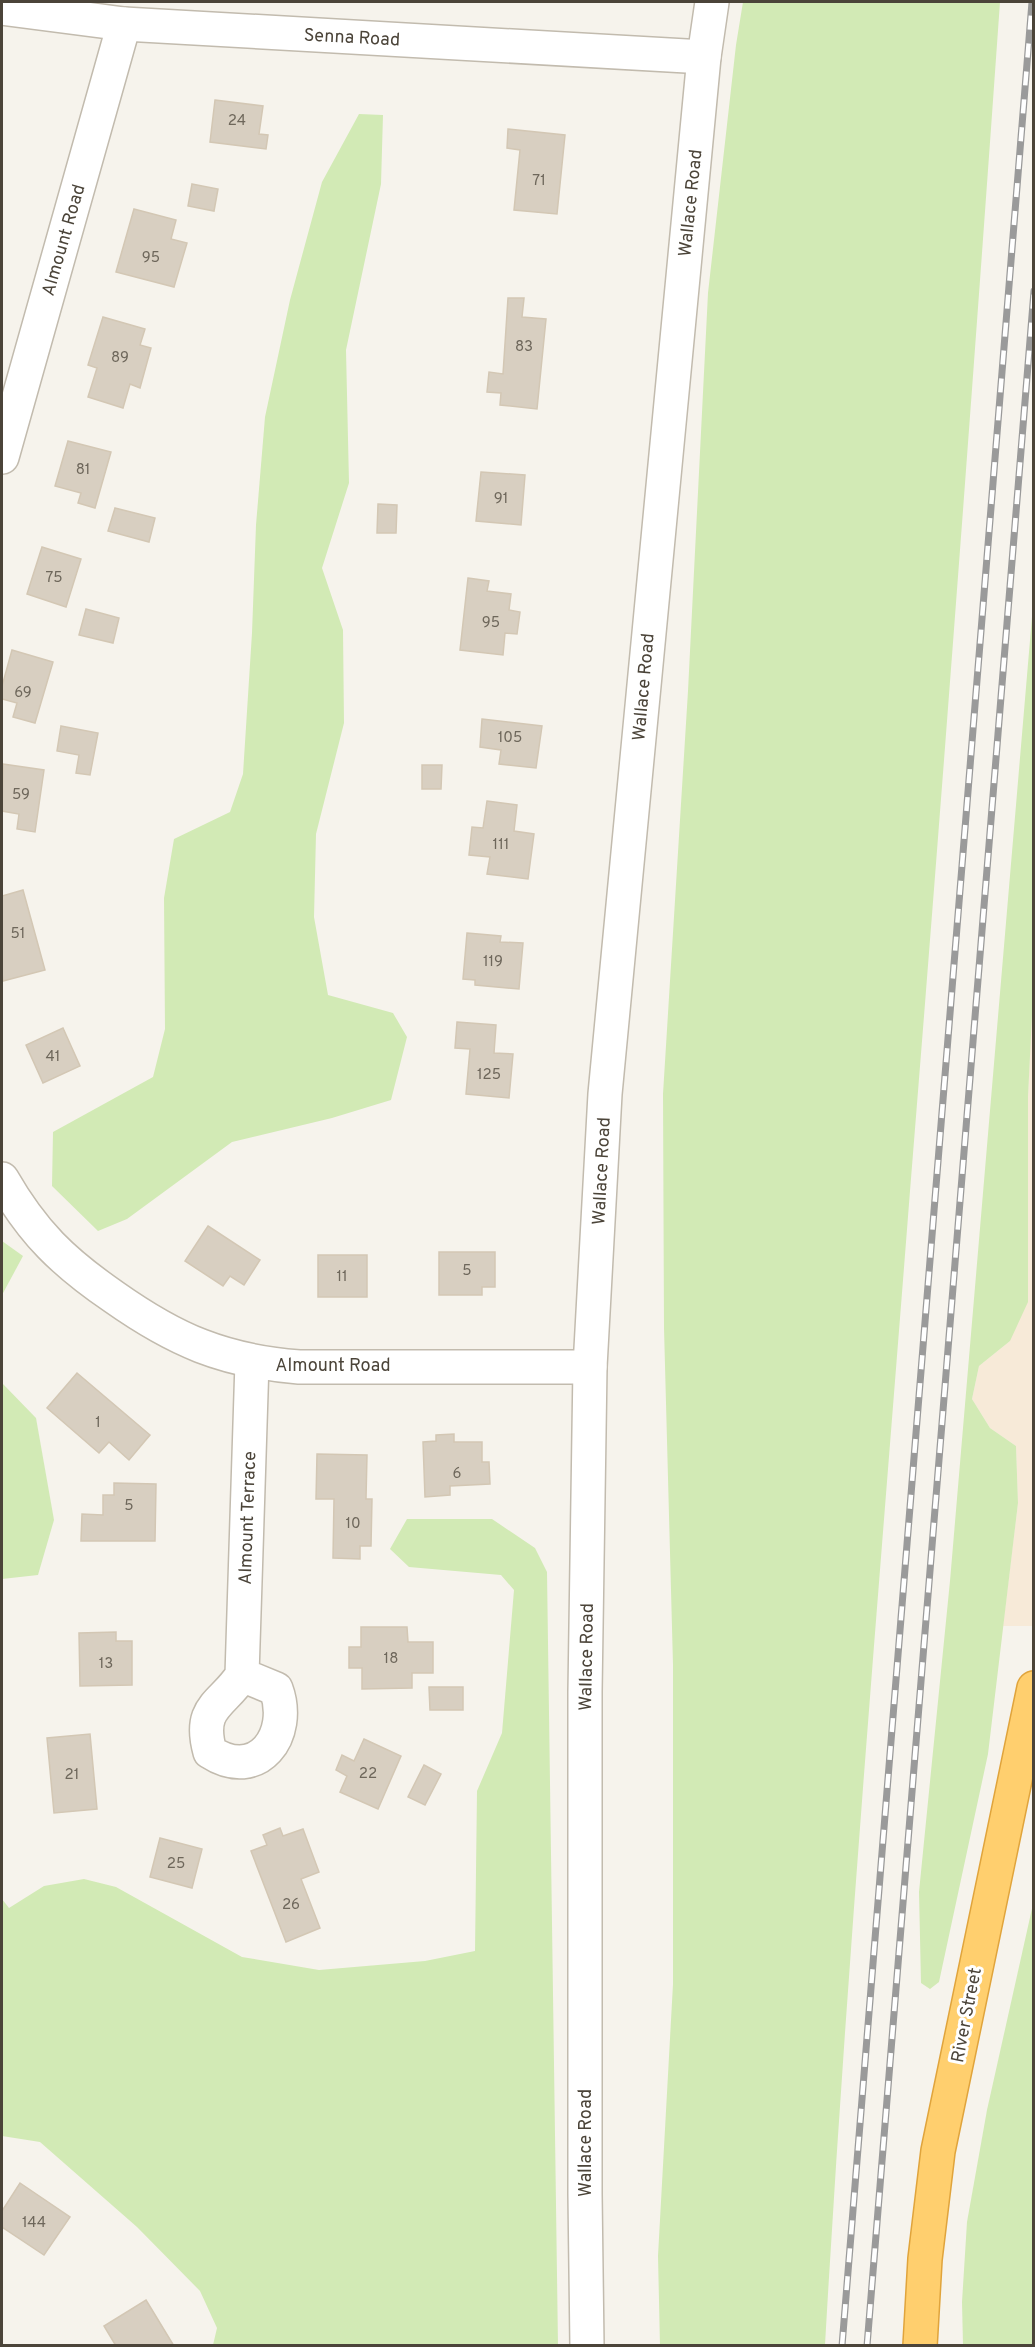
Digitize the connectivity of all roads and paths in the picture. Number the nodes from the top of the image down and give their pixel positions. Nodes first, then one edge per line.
1 (712, 2) edge
2 (2, 8) edge
3 (124, 24) junction
4 (704, 57) junction
5 (2, 457) edge
6 (2, 1179) edge
7 (252, 1362) junction
8 (590, 1367) junction
9 (242, 1675) dead end
10 (1034, 1688) edge
11 (587, 2346) edge
12 (920, 2346) edge

1 - 4 street, Wallace Road
2 - 3 street, Senna Road
3 - 4 street, Senna Road
3 - 5 street, Almount Road
4 - 8 street, Wallace Road
6 - 7 street, Almount Road
7 - 8 street, Almount Road
7 - 9 street, Almount Terrace
8 - 11 street, Wallace Road
10 - 12 highway, River Street

